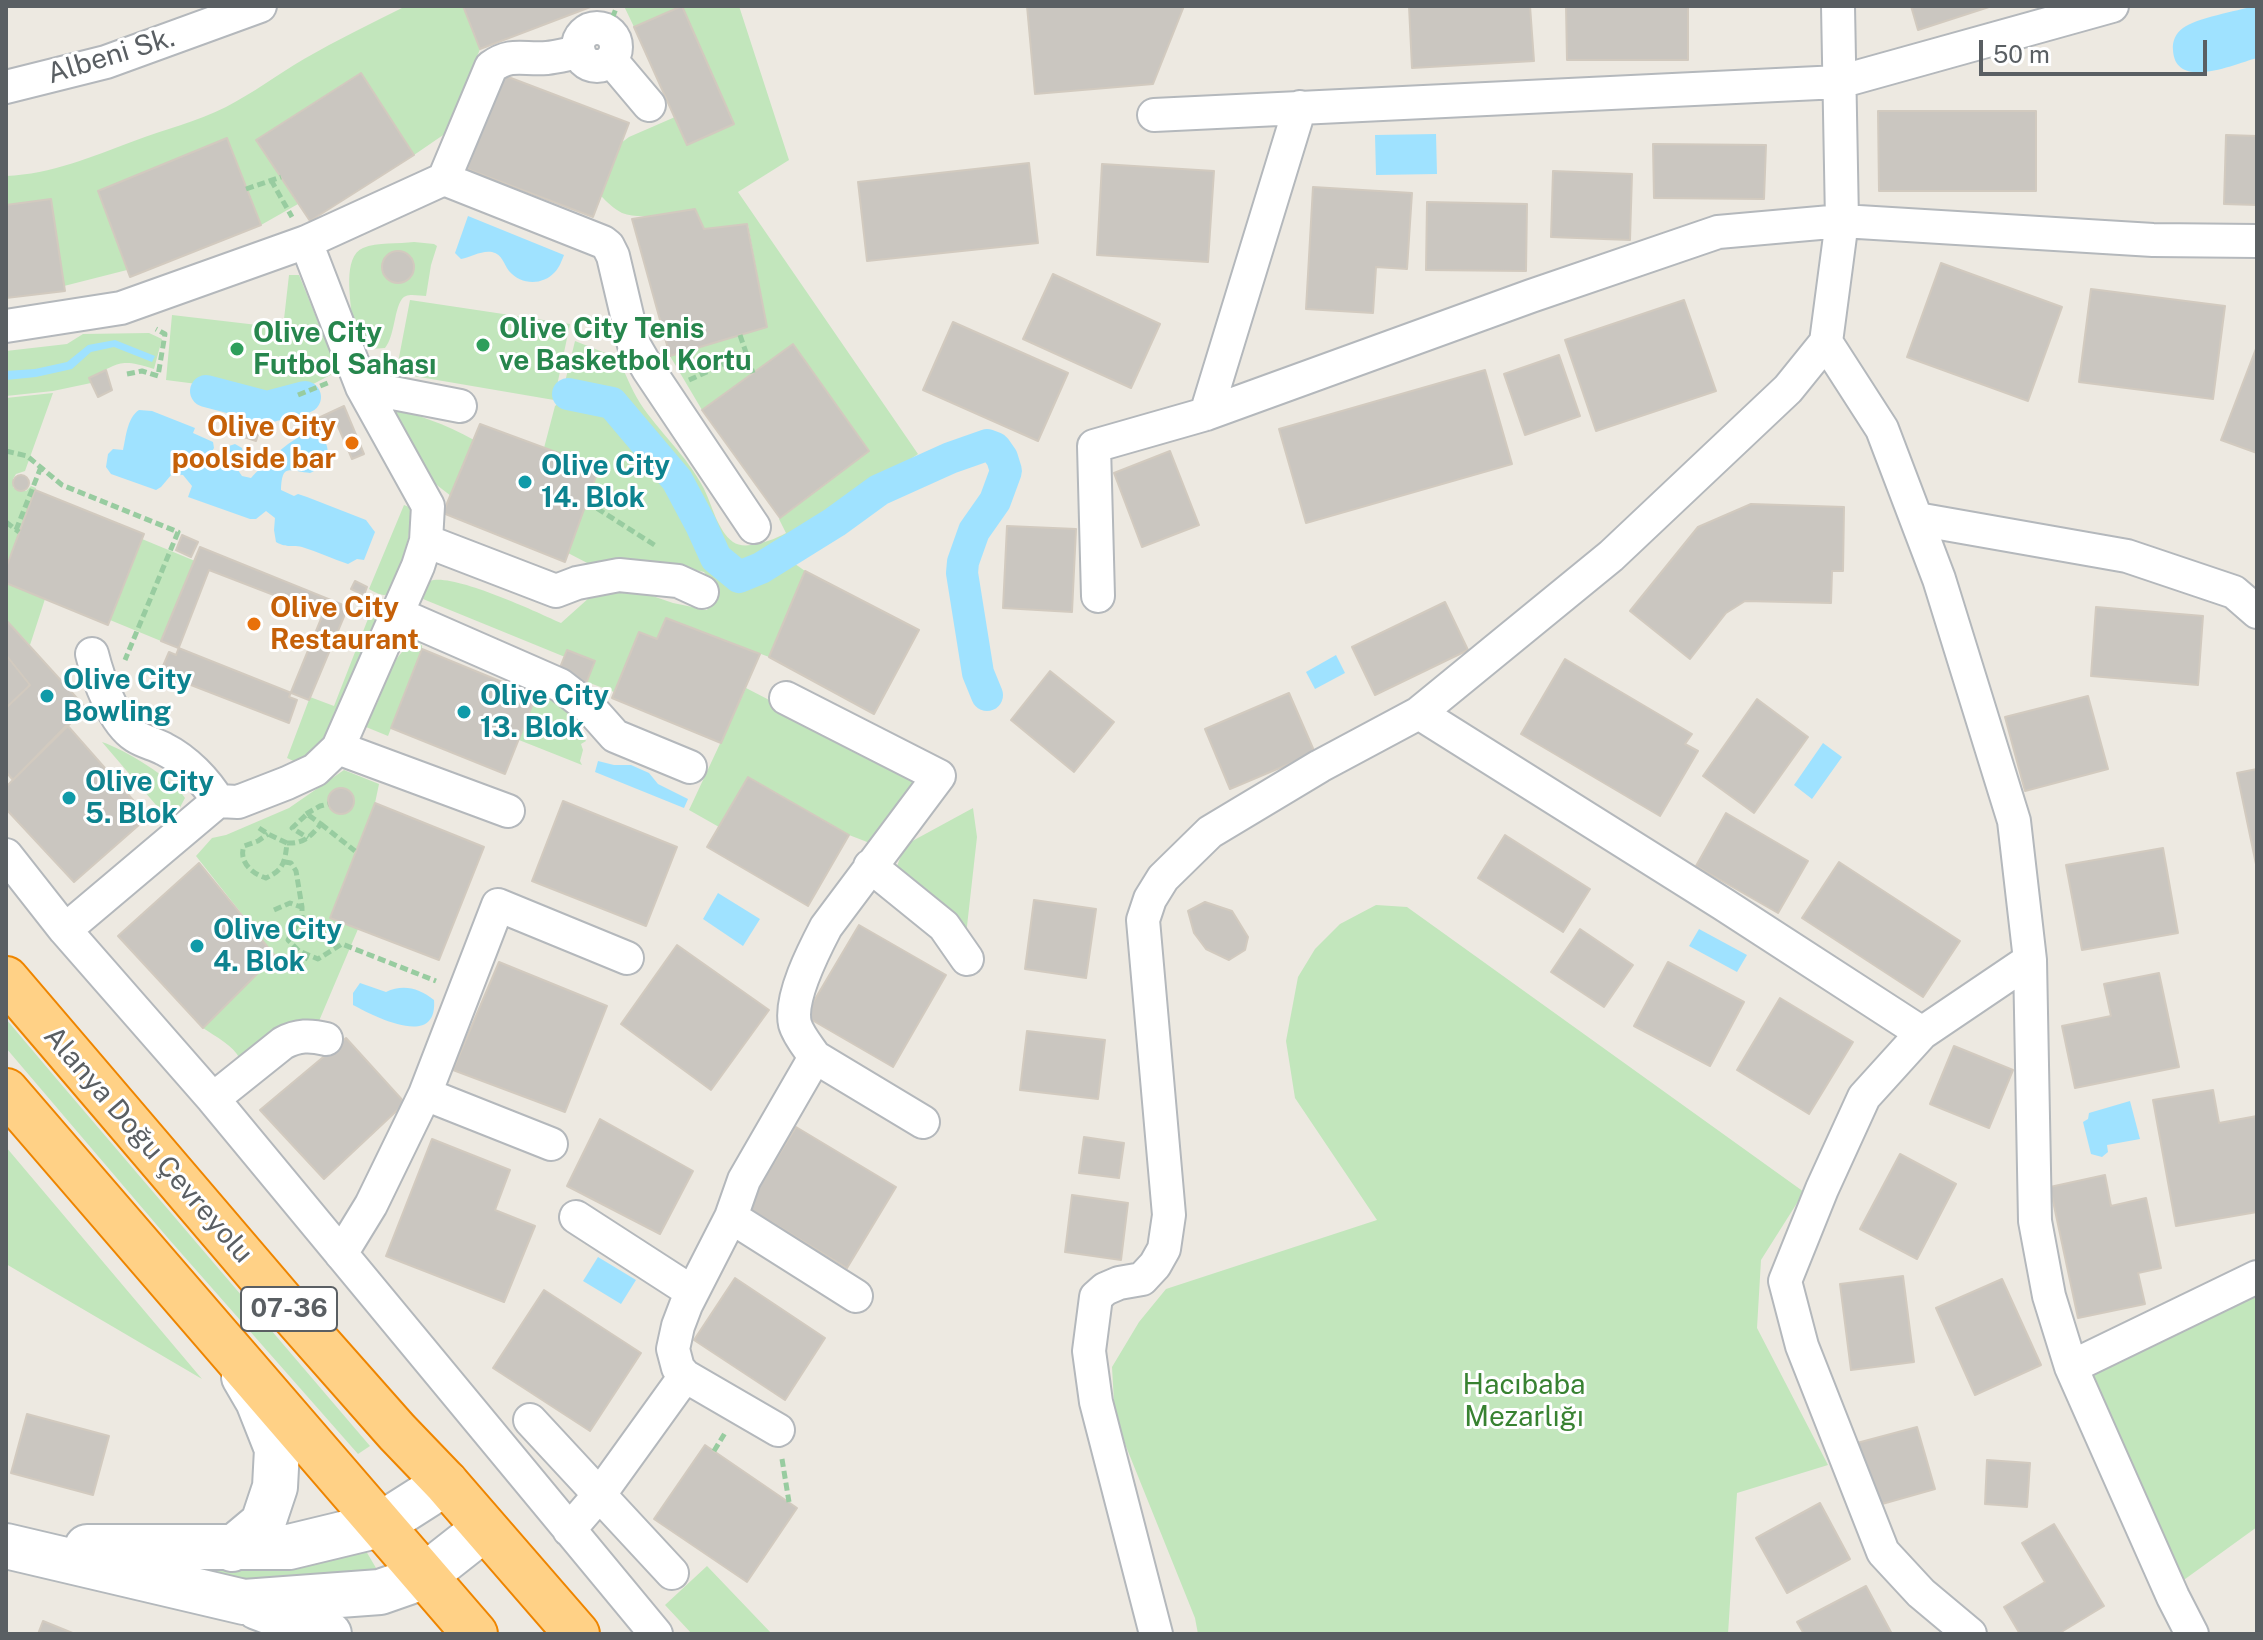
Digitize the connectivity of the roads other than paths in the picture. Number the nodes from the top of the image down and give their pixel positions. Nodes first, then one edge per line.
1 (260, 6) edge
2 (1838, 6) edge
3 (2112, 6) edge
4 (612, 32) edge
5 (1839, 82) junction
6 (6, 87) edge
7 (649, 105) dead end
8 (1300, 107) junction
9 (1154, 115) dead end
10 (444, 179) junction
11 (1842, 221) junction
12 (2257, 241) edge
13 (306, 242) junction
14 (6, 326) edge
15 (1826, 342) junction
16 (362, 387) junction
17 (460, 406) dead end
18 (1206, 414) junction
19 (1917, 519) junction
20 (754, 527) dead end
21 (426, 541) junction
22 (690, 586) road end
23 (1098, 596) dead end
24 (2257, 612) edge
25 (398, 614) junction
26 (92, 654) dead end
27 (786, 698) dead end
28 (1419, 713) junction
29 (338, 748) junction
30 (690, 767) dead end
31 (228, 802) junction
32 (508, 811) dead end
33 (6, 855) edge
34 (870, 866) junction
35 (65, 930) junction
36 (627, 958) dead end
37 (967, 959) dead end
38 (2030, 960) junction
39 (6, 979) edge
40 (1922, 1033) junction
41 (326, 1039) dead end
42 (815, 1057) junction
43 (6, 1091) edge
44 (425, 1094) junction
45 (213, 1099) junction
46 (923, 1122) dead end
47 (551, 1144) dead end
48 (576, 1217) dead end
49 (731, 1217) junction
50 (341, 1254) junction
51 (2257, 1277) edge
52 (692, 1292) junction
53 (856, 1296) dead end
54 (227, 1347) junction
55 (2071, 1367) junction
56 (685, 1376) junction
57 (530, 1420) dead end
58 (778, 1430) road end
59 (446, 1483) junction
60 (600, 1494) junction
61 (380, 1525) junction
62 (484, 1529) junction
63 (569, 1530) junction
64 (7, 1549) edge
65 (232, 1549) junction
66 (672, 1573) dead end
67 (423, 1577) junction
68 (244, 1602) junction
69 (329, 1634) edge
70 (475, 1634) edge
71 (577, 1634) edge
72 (656, 1634) edge
73 (1156, 1634) edge
74 (1970, 1634) edge
75 (2192, 1634) edge

1 - 6 street, Albeni Sk.
2 - 5 street
3 - 5 street
4 - 7 street
4 - 10 street
5 - 8 street
5 - 11 street
8 - 9 street
8 - 18 street
10 - 13 street
10 - 20 street
11 - 12 street
11 - 15 street
11 - 18 street
13 - 14 street
13 - 16 street
15 - 19 street
15 - 28 street
16 - 17 street
16 - 21 street
18 - 23 street
19 - 24 street
19 - 38 street
21 - 22 street
21 - 25 street
25 - 29 street
25 - 30 street
26 - 31 street
27 - 34 street
28 - 40 street
28 - 73 street
29 - 31 street
29 - 32 street
31 - 35 street
33 - 35 street
34 - 37 street
34 - 42 street
35 - 45 street
36 - 44 street
38 - 40 street
38 - 55 street
39 - 59 highway, Alanya Doğu Çevreyolu / 07-36
40 - 74 street
41 - 45 street
42 - 46 street
42 - 49 street
43 - 54 highway, 07-36
44 - 47 street
44 - 50 street
45 - 50 street
48 - 52 street
49 - 52 street
49 - 53 street
50 - 63 street
51 - 55 street
52 - 56 street
54 - 61 highway, 07-36
54 - 65 street
55 - 75 street
56 - 58 street
56 - 60 street
57 - 60 street
59 - 61 street
59 - 62 highway, Alanya Doğu Çevreyolu / 07-36
60 - 63 street
60 - 66 street
61 - 65 street
61 - 67 highway, 07-36
62 - 67 street
62 - 71 highway, Alanya Doğu Çevreyolu / 07-36
63 - 72 street
64 - 65 street
64 - 68 street
67 - 68 street
67 - 70 highway, 07-36
68 - 69 street

